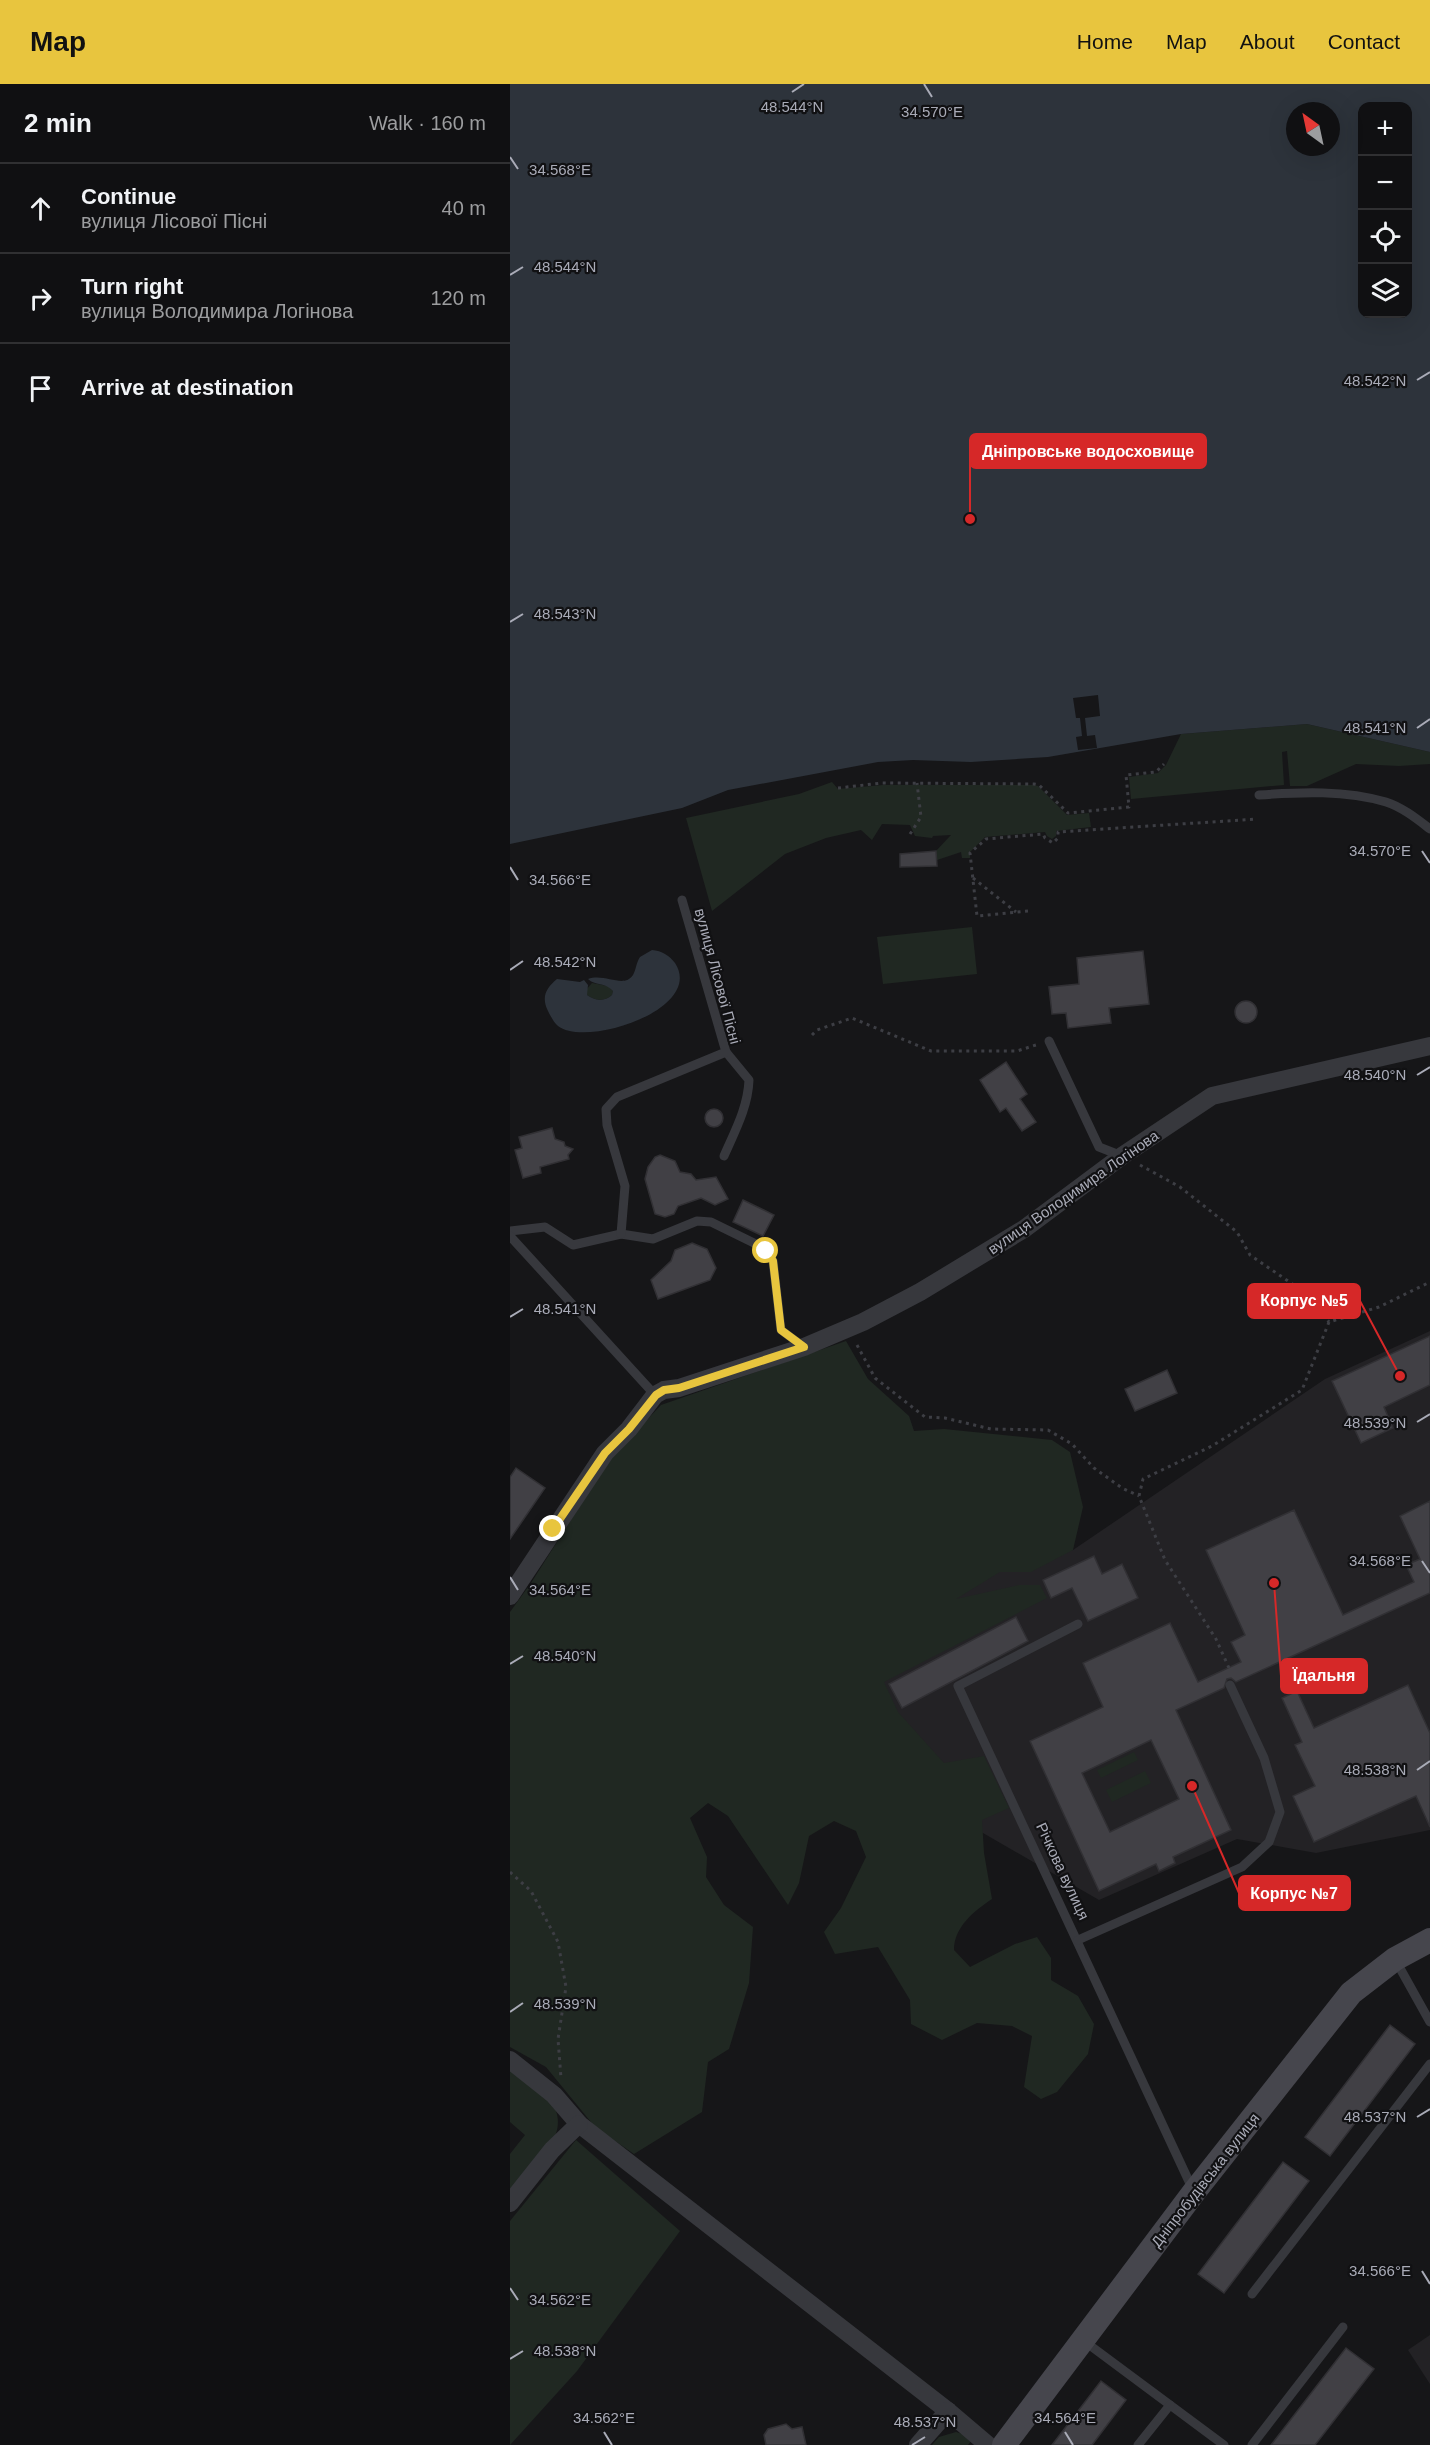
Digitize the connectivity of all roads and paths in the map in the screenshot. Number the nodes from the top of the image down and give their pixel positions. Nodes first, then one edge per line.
1 (1164, 764) dead end
2 (917, 783) junction
3 (838, 788) dead end
4 (1259, 795) dead end
5 (1257, 819) dead end
6 (1430, 829) edge
7 (910, 834) dead end
8 (973, 878) junction
9 (682, 900) dead end
10 (1028, 911) dead end
11 (1016, 912) junction
12 (812, 1035) dead end
13 (1049, 1041) joint
14 (1430, 1046) edge
15 (726, 1052) junction
16 (724, 1156) dead end
17 (1122, 1156) junction
18 (510, 1233) edge
19 (621, 1233) junction
20 (1430, 1282) edge
21 (1329, 1322) junction
22 (847, 1328) junction
23 (804, 1347) junction
24 (656, 1395) junction
25 (1139, 1496) junction
26 (510, 1596) edge
27 (1078, 1624) dead end
28 (1229, 1668) dead end
29 (1230, 1685) dead end
30 (510, 1872) edge
31 (1078, 1940) junction
32 (1430, 1940) edge
33 (1395, 1959) junction
34 (1430, 2022) edge
35 (510, 2060) edge
36 (1430, 2064) edge
37 (561, 2079) dead end
38 (579, 2124) junction
39 (1194, 2192) junction
40 (510, 2203) edge
41 (1252, 2294) dead end
42 (1343, 2327) dead end
43 (1084, 2341) junction
44 (1170, 2405) junction
45 (948, 2411) junction
46 (918, 2445) edge
47 (988, 2445) edge
48 (1004, 2445) edge
49 (1138, 2445) edge
50 (1224, 2445) edge
51 (1252, 2445) edge

1 - 2 path
2 - 3 path
2 - 7 path
4 - 6 lane
5 - 8 path
8 - 11 path
8 - 11 path
9 - 15 lane, вулиця Лісової Пісні
10 - 11 path
12 - 13 path
13 - 17 lane
14 - 17 street, вулиця Володимира Логінова
15 - 16 lane
15 - 19 lane, вулиця Лісової Пісні
17 - 21 path
17 - 22 street, вулиця Володимира Логінова
18 - 19 lane
18 - 24 lane
19 - 23 lane
20 - 21 path
21 - 25 path
22 - 23 street, вулиця Володимира Логінова
22 - 25 path
23 - 24 street, вулиця Володимира Логінова
24 - 26 street
25 - 28 path
27 - 31 lane, Річкова вулиця
29 - 31 lane
30 - 37 path
31 - 39 lane, Річкова вулиця
32 - 33 street, Дніпробудівська вулиця
33 - 34 lane
33 - 39 street, Дніпробудівська вулиця
35 - 38 street
36 - 41 lane
38 - 40 street
38 - 45 street
39 - 43 street, Дніпробудівська вулиця
42 - 51 lane
43 - 44 lane
43 - 48 street, Дніпробудівська вулиця
44 - 49 lane
44 - 50 lane
45 - 46 street
45 - 47 street

